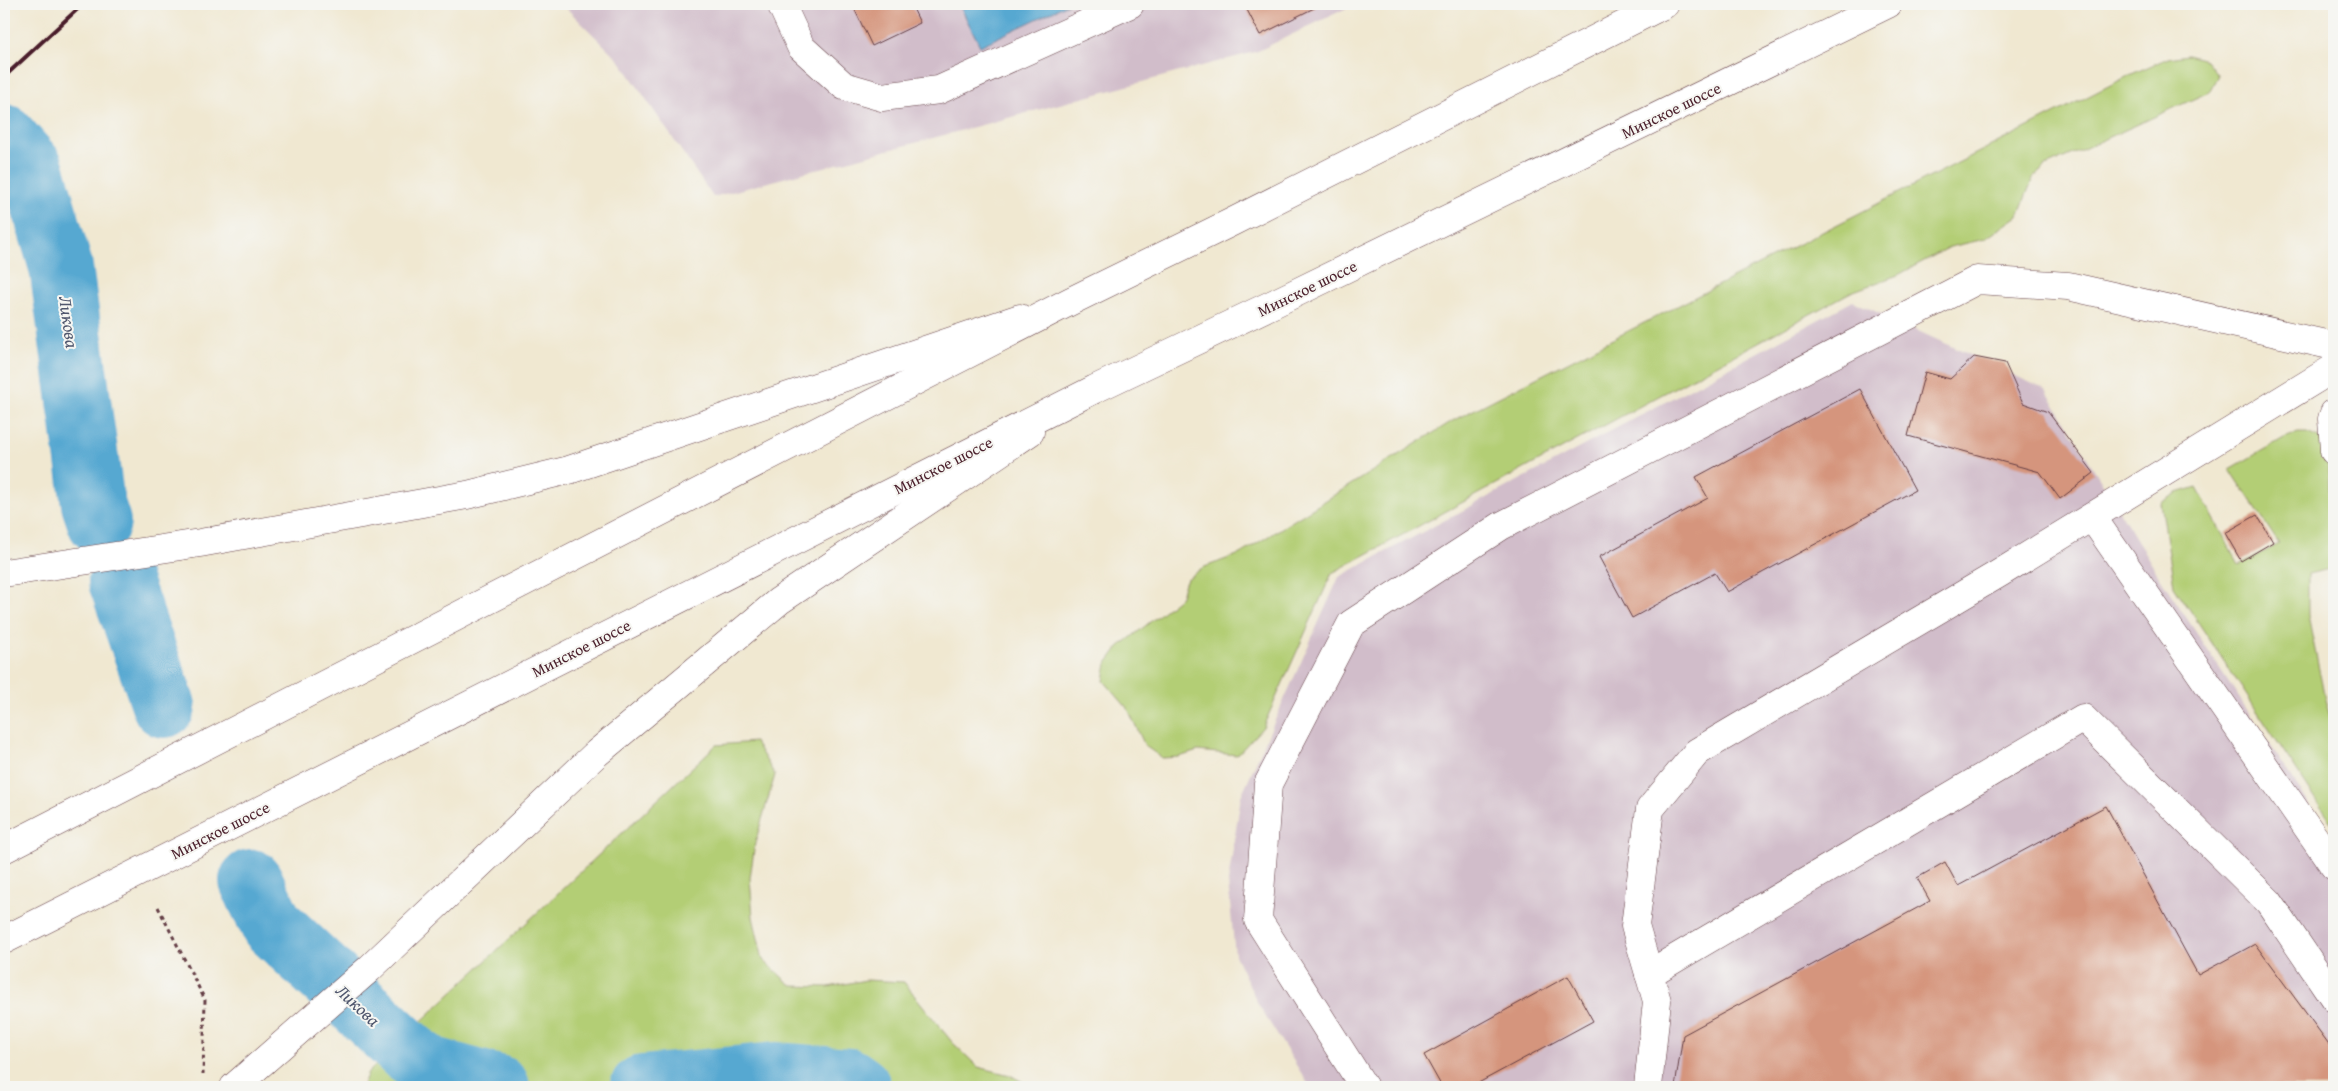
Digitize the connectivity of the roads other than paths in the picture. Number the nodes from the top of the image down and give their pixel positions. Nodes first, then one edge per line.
1 (781, 4) edge
2 (1130, 4) edge
3 (1665, 4) edge
4 (1888, 4) edge
5 (1071, 300) junction
6 (2334, 346) edge
7 (2334, 368) edge
8 (1095, 389) junction
9 (2334, 413) edge
10 (2334, 451) edge
11 (2092, 517) junction
12 (4, 573) edge
13 (4, 849) edge
14 (2334, 866) edge
15 (4, 940) edge
16 (1648, 974) junction
17 (2334, 998) edge
18 (234, 1087) edge
19 (1364, 1087) edge
20 (1648, 1087) edge

1 - 2 main road
3 - 5 main road
4 - 8 main road, Минское шоссе
5 - 12 main road
5 - 13 main road
6 - 19 main road
7 - 11 main road
8 - 15 main road, Минское шоссе
8 - 18 main road
9 - 10 main road
11 - 14 main road
11 - 16 main road
16 - 17 main road
16 - 20 main road

